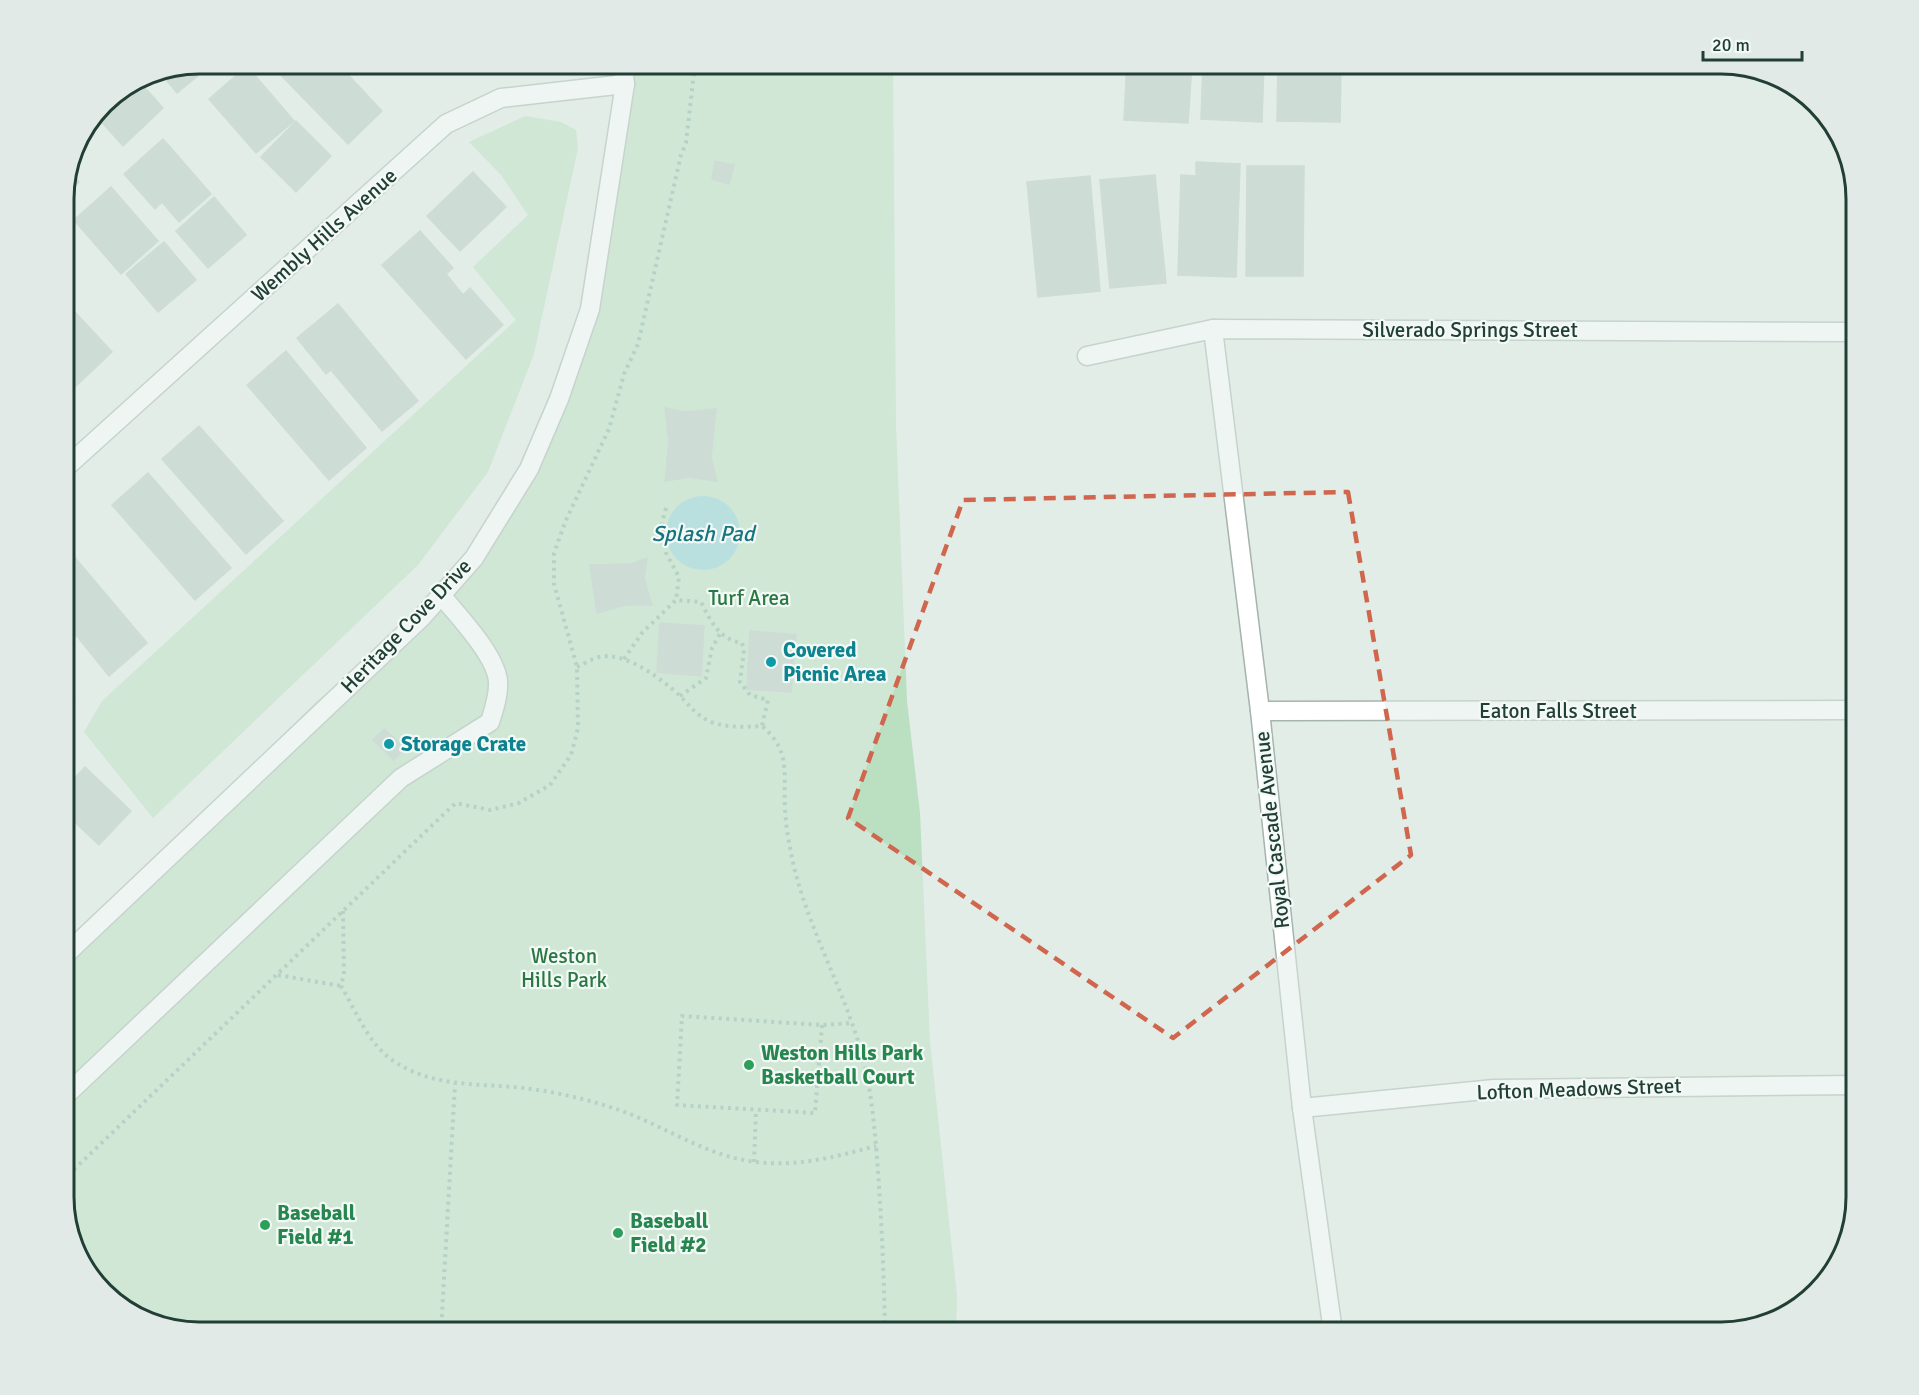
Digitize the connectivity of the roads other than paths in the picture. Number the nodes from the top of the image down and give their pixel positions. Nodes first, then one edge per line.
1 (624, 74) edge
2 (625, 84) junction
3 (1213, 329) junction
4 (1846, 332) edge
5 (1087, 356) dead end
6 (74, 460) edge
7 (441, 595) junction
8 (1846, 710) edge
9 (1260, 711) junction
10 (74, 947) edge
11 (1846, 1085) edge
12 (74, 1088) edge
13 (1302, 1108) junction
14 (1332, 1322) edge

1 - 2 street, Heritage Cove Drive
2 - 6 street, Wembly Hills Avenue
2 - 7 street, Heritage Cove Drive
3 - 4 street, Silverado Springs Street
3 - 5 street, Silverado Springs Street
3 - 9 street, Royal Cascade Avenue
7 - 10 street, Heritage Cove Drive
7 - 12 street
8 - 9 street, Eaton Falls Street
9 - 13 street, Royal Cascade Avenue
11 - 13 street, Lofton Meadows Street
13 - 14 street, Royal Cascade Avenue

